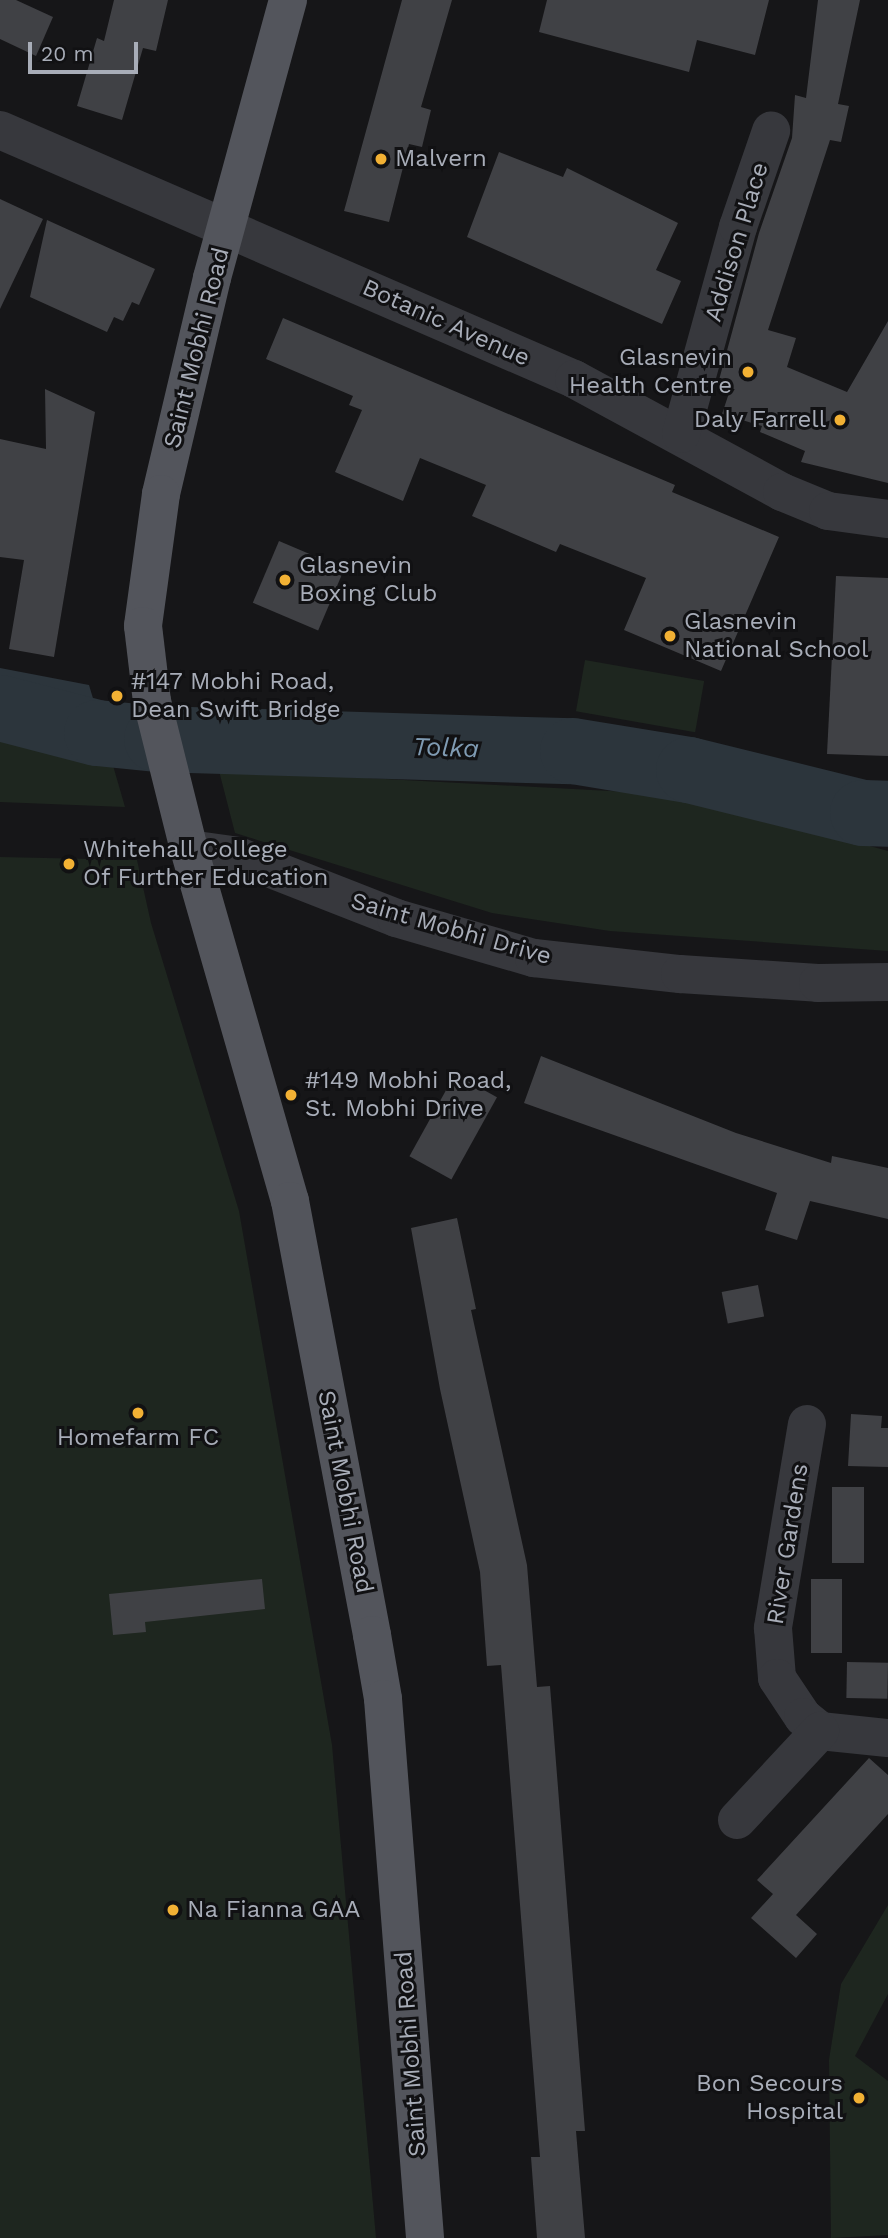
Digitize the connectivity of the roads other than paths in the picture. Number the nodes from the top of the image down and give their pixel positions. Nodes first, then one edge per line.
1 (288, 0) edge
2 (0, 130) edge
3 (771, 131) dead end
4 (226, 230) junction
5 (681, 435) junction
6 (888, 519) edge
7 (189, 849) junction
8 (888, 982) edge
9 (807, 1424) dead end
10 (820, 1731) junction
11 (888, 1738) edge
12 (737, 1820) dead end
13 (425, 2238) edge

1 - 4 main road, Saint Mobhi Road
2 - 4 street, Botanic Avenue
3 - 5 street, Addison Place
4 - 5 street, Botanic Avenue
4 - 7 main road, Saint Mobhi Road
5 - 6 street, Botanic Avenue
7 - 8 street, Saint Mobhi Drive
7 - 13 main road, Saint Mobhi Road
9 - 10 street, River Gardens
10 - 11 street
10 - 12 street

